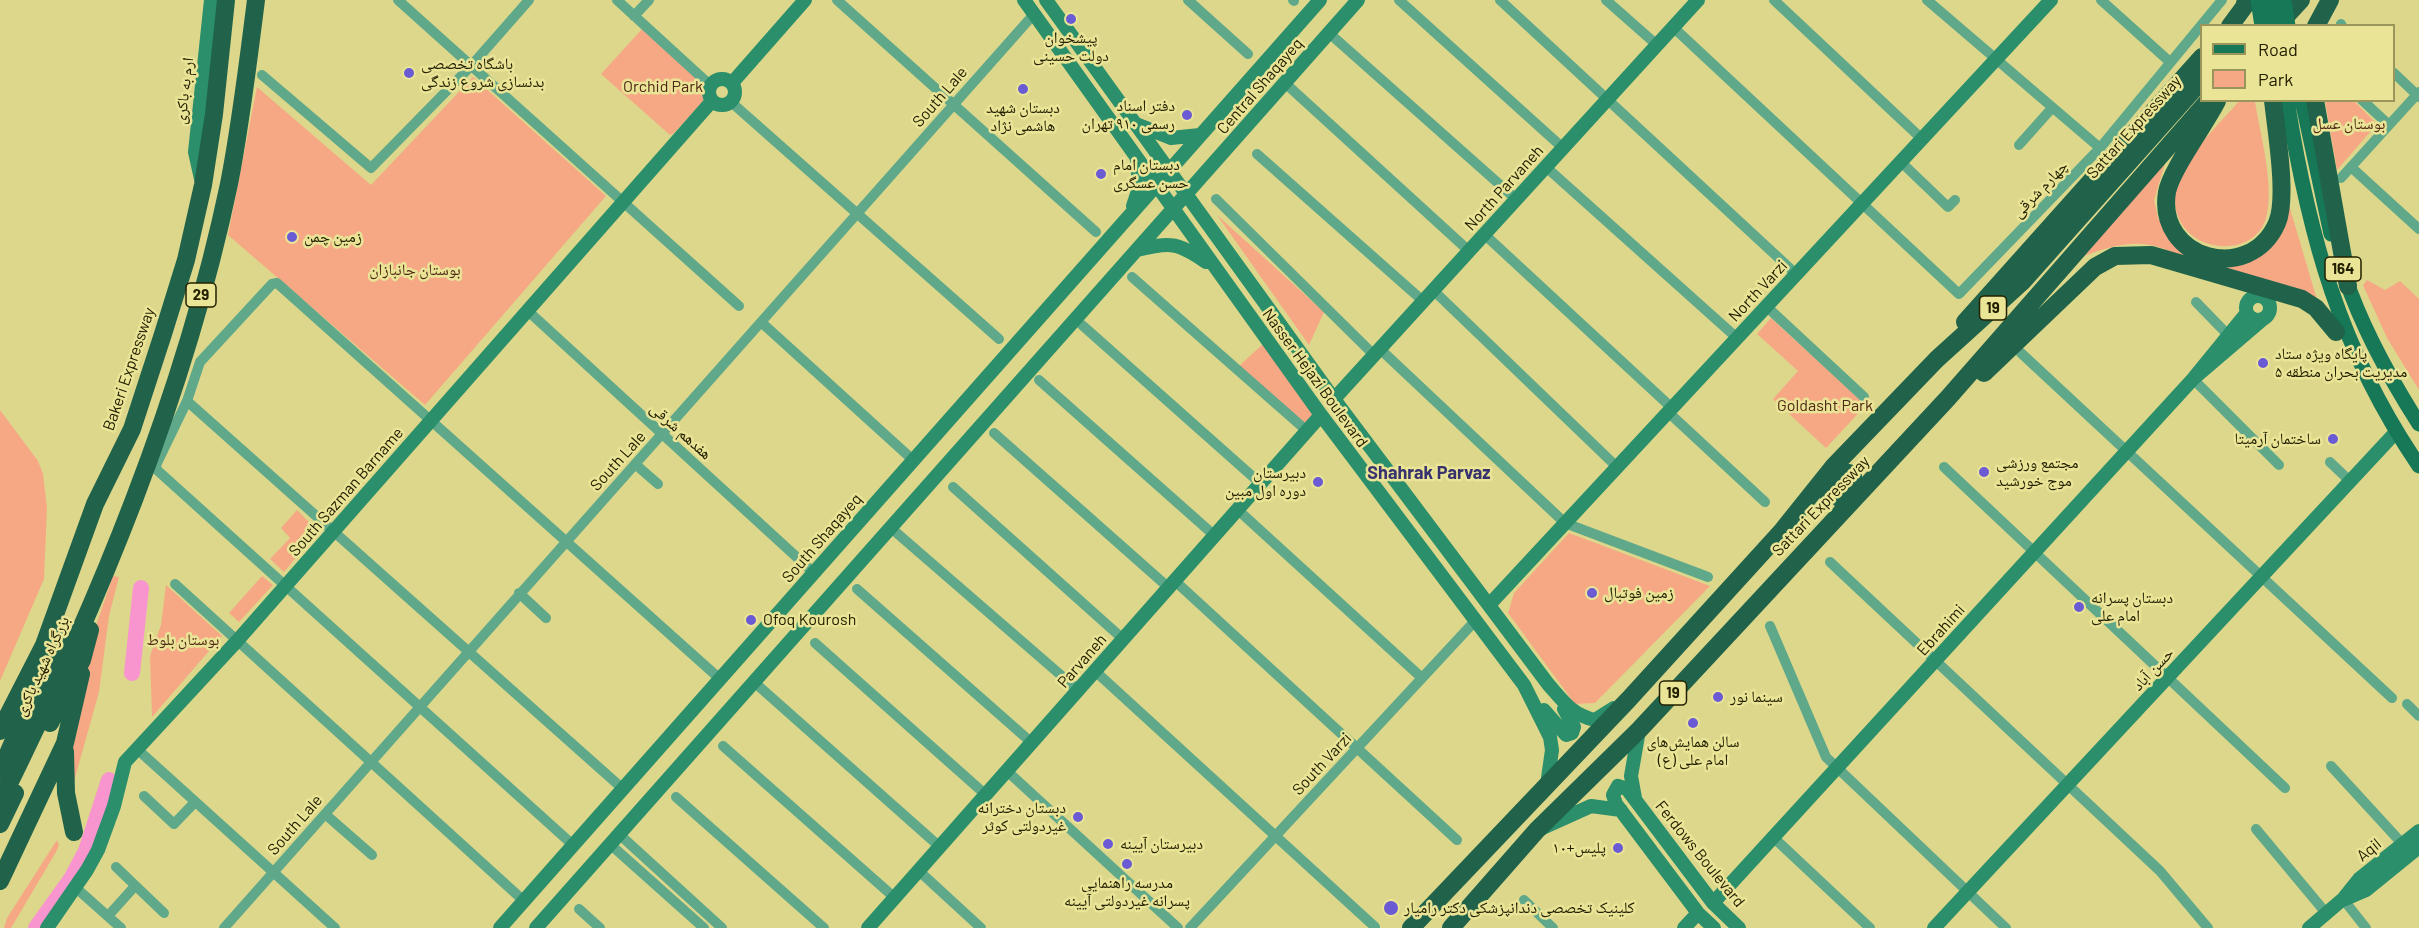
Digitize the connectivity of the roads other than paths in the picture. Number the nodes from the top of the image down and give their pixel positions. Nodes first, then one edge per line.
1 (211, 0) edge
2 (226, 0) edge
3 (256, 0) edge
4 (398, 0) edge
5 (529, 0) edge
6 (617, 0) edge
7 (649, 0) edge
8 (805, 0) edge
9 (837, 0) edge
10 (1024, 0) edge
11 (1046, 0) edge
12 (1188, 0) edge
13 (1320, 0) edge
14 (1358, 0) edge
15 (1399, 0) edge
16 (1500, 0) edge
17 (1606, 0) edge
18 (1698, 0) edge
19 (1774, 0) edge
20 (1927, 0) edge
21 (2051, 0) edge
22 (2101, 0) edge
23 (2222, 0) edge
24 (2246, 0) edge
25 (2258, 0) edge
26 (2270, 0) edge
27 (2275, 0) edge
28 (2284, 0) edge
29 (2301, 0) edge
30 (2330, 0) edge
31 (1034, 14) junction
32 (634, 16) junction
33 (2202, 24) edge
34 (2231, 24) edge
35 (2253, 24) edge
36 (2262, 24) edge
37 (2276, 24) edge
38 (2278, 24) edge
39 (2288, 24) edge
40 (2317, 24) edge
41 (2200, 26) edge
42 (1673, 27) junction
43 (1329, 33) junction
44 (1657, 45) junction
45 (1248, 54) dead end
46 (2200, 59) edge
47 (1995, 60) junction
48 (2170, 62) junction
49 (471, 66) junction
50 (2395, 74) edge
51 (262, 75) dead end
52 (2200, 82) edge
53 (732, 83) junction
54 (1285, 83) junction
55 (710, 86) junction
56 (2418, 94) edge
57 (1608, 98) junction
58 (712, 101) junction
59 (731, 102) junction
60 (2207, 102) edge
61 (2216, 102) edge
62 (2274, 102) edge
63 (2274, 102) edge
64 (2287, 102) edge
65 (2302, 102) edge
66 (2315, 102) edge
67 (2364, 102) edge
68 (954, 104) junction
69 (2052, 108) junction
70 (1135, 124) junction
71 (2389, 125) junction
72 (1200, 135) junction
73 (1922, 139) junction
74 (2019, 145) dead end
75 (1563, 147) junction
76 (2100, 148) junction
77 (1257, 154) dead end
78 (1137, 156) junction
79 (1900, 162) junction
80 (1546, 167) junction
81 (2351, 167) junction
82 (1169, 170) junction
83 (2341, 177) dead end
84 (1157, 184) junction
85 (203, 185) junction
86 (1186, 194) junction
87 (1216, 199) dead end
88 (1516, 199) junction
89 (1955, 200) dead end
90 (623, 202) junction
91 (1862, 204) junction
92 (1174, 208) junction
93 (857, 213) junction
94 (1128, 216) junction
95 (2419, 230) edge
96 (1096, 232) dead end
97 (1484, 234) junction
98 (1137, 250) junction
99 (1469, 250) junction
100 (1215, 269) junction
101 (1796, 274) junction
102 (1132, 276) dead end
103 (2348, 286) junction
104 (1433, 290) junction
105 (1423, 301) junction
106 (2196, 302) dead end
107 (740, 306) dead end
108 (1766, 306) junction
109 (528, 311) junction
110 (2246, 314) junction
111 (2262, 320) junction
112 (761, 322) junction
113 (1082, 325) dead end
114 (2229, 336) junction
115 (2344, 337) junction
116 (1737, 338) junction
117 (999, 339) dead end
118 (1377, 352) junction
119 (2021, 353) dead end
120 (1937, 359) junction
121 (2193, 379) junction
122 (1039, 380) dead end
123 (1864, 397) dead end
124 (1948, 398) junction
125 (1334, 399) junction
126 (187, 401) junction
127 (1670, 410) junction
128 (1321, 415) junction
129 (430, 422) junction
130 (2419, 424) edge
131 (132, 429) junction
132 (1307, 431) junction
133 (994, 432) dead end
134 (2396, 432) junction
135 (662, 434) junction
136 (2127, 451) junction
137 (913, 460) junction
138 (2330, 462) dead end
139 (636, 465) junction
140 (2279, 465) dead end
141 (2419, 466) edge
142 (1617, 467) junction
143 (1944, 467) dead end
144 (2350, 481) junction
145 (658, 484) dead end
146 (1261, 484) junction
147 (953, 487) dead end
148 (1765, 501) dead end
149 (1238, 510) junction
150 (1565, 523) junction
151 (891, 528) junction
152 (334, 531) junction
153 (1781, 531) junction
154 (1215, 536) junction
155 (566, 543) junction
156 (1803, 552) junction
157 (2034, 552) junction
158 (1830, 562) dead end
159 (814, 573) junction
160 (2262, 576) junction
161 (1708, 577) dead end
162 (104, 579) junction
163 (175, 584) dead end
164 (1172, 584) junction
165 (285, 587) junction
166 (857, 589) dead end
167 (519, 593) junction
168 (1489, 605) junction
169 (546, 618) dead end
170 (1475, 621) junction
171 (1770, 626) dead end
172 (1123, 639) junction
173 (237, 641) junction
174 (814, 643) dead end
175 (468, 651) junction
176 (82, 660) junction
177 (1935, 661) junction
178 (1095, 671) junction
179 (2168, 677) junction
180 (1422, 678) junction
181 (720, 679) junction
182 (754, 682) junction
183 (1548, 684) junction
184 (1524, 685) junction
185 (1078, 690) junction
186 (2392, 698) dead end
187 (1629, 699) junction
188 (2407, 704) dead end
189 (419, 707) junction
190 (2419, 716) edge
191 (1639, 730) junction
192 (0, 731) edge
193 (65, 743) junction
194 (1032, 743) junction
195 (723, 746) dead end
196 (1357, 748) junction
197 (137, 749) junction
198 (370, 762) junction
199 (2331, 766) dead end
200 (1836, 768) junction
201 (1007, 771) junction
202 (0, 772) edge
203 (1547, 785) junction
204 (2068, 785) junction
205 (2285, 788) dead end
206 (623, 789) junction
207 (986, 795) junction
208 (144, 796) dead end
209 (676, 797) dead end
210 (1635, 800) junction
211 (0, 802) edge
212 (195, 802) junction
213 (1622, 810) junction
214 (325, 814) junction
215 (0, 824) edge
216 (2256, 829) dead end
217 (1538, 830) junction
218 (74, 832) dead end
219 (1275, 837) junction
220 (1773, 837) junction
221 (1457, 840) dead end
222 (2414, 842) edge
223 (619, 843) junction
224 (573, 845) junction
225 (940, 847) junction
226 (372, 855) dead end
227 (0, 857) edge
228 (116, 867) dead end
229 (919, 871) junction
230 (273, 873) junction
231 (0, 881) edge
232 (135, 886) junction
233 (75, 887) junction
234 (1969, 891) junction
235 (687, 897) junction
236 (895, 898) junction
237 (1524, 900) dead end
238 (2343, 900) junction
239 (524, 901) junction
240 (1713, 903) junction
241 (679, 906) junction
242 (579, 909) dead end
243 (164, 913) dead end
244 (1698, 913) junction
245 (2326, 913) junction
246 (108, 916) junction
247 (1375, 927) edge
248 (47, 928) edge
249 (121, 928) edge
250 (224, 928) edge
251 (335, 928) edge
252 (500, 928) edge
253 (536, 928) edge
254 (600, 928) edge
255 (704, 928) edge
256 (722, 928) edge
257 (824, 928) edge
258 (868, 928) edge
259 (981, 928) edge
260 (1178, 928) edge
261 (1190, 928) edge
262 (1412, 928) edge
263 (1451, 928) edge
264 (1553, 928) edge
265 (1684, 928) edge
266 (1714, 928) edge
267 (1740, 928) edge
268 (1870, 928) edge
269 (1934, 928) edge
270 (2006, 928) edge
271 (2208, 928) edge
272 (2309, 928) edge
273 (2366, 928) edge

1 - 85 street, ارم به باکری
2 - 85 highway, Bakeri Expressway / 29
3 - 162 highway, 29
4 - 49 street
5 - 49 street
6 - 32 street
7 - 32 street
8 - 53 street
9 - 68 street
10 - 31 street, Nasser Hejazi Boulevard
11 - 70 street, Nasser Hejazi Boulevard
12 - 45 street
13 - 72 street, Central Shaqayeq
14 - 43 street, Central Shaqayeq
15 - 75 street
16 - 57 street
17 - 44 street
18 - 42 street, North Parvaneh
19 - 73 street
20 - 47 street
21 - 47 street, North Varzi
22 - 48 street
23 - 33 street, چهارم شرقی
24 - 34 highway
25 - 36 main road, bridge
26 - 37 main road, bridge
27 - 35 highway
28 - 39 main road, bridge
29 - 38 highway
30 - 40 highway
31 - 68 street, South Lale
31 - 78 street, Nasser Hejazi Boulevard
32 - 55 street
41 - 48 street, چهارم شرقی
42 - 44 street, North Parvaneh
42 - 91 street
43 - 54 street, Central Shaqayeq
43 - 88 street
44 - 57 street, North Parvaneh
46 - 120 highway
47 - 69 street
47 - 73 street, North Varzi
48 - 76 street, چهارم شرقی
49 - 51 street
49 - 90 street
50 - 56 street
52 - 120 highway, Sattari Expressway / 19
53 - 55 street
53 - 59 street
54 - 86 street, Central Shaqayeq
54 - 99 street
55 - 58 street
56 - 71 street
57 - 75 street, North Parvaneh
57 - 101 street
58 - 59 street
58 - 90 street, South Sazman Barname
59 - 93 street
60 - 124 highway, Sattari Expressway / 19
61 - 62 highway
63 - 115 main road
64 - 115 main road, 164
65 - 103 main road, 164
66 - 103 highway
67 - 71 street
68 - 93 street, South Lale
68 - 96 street
69 - 74 street
69 - 76 street
70 - 72 street
70 - 82 street, Nasser Hejazi Boulevard
71 - 81 street
72 - 82 street, Central Shaqayeq
73 - 79 street, North Varzi
75 - 80 street, North Parvaneh
76 - 91 street, چهارم شرقی
77 - 105 street
78 - 84 street, Nasser Hejazi Boulevard
78 - 94 street
79 - 89 street
79 - 91 street, North Varzi
80 - 88 street, North Parvaneh
80 - 116 street
81 - 83 street
81 - 95 street
82 - 84 street, South Shaqayeq
82 - 86 street, Nasser Hejazi Boulevard
84 - 92 street, Nasser Hejazi Boulevard
84 - 94 street, South Shaqayeq
85 - 131 highway, Bakeri Expressway / 29
86 - 92 street
86 - 125 street, Nasser Hejazi Boulevard
87 - 118 street
88 - 97 street, North Parvaneh
90 - 107 street
90 - 109 street, South Sazman Barname
91 - 101 street, North Varzi
92 - 98 street
92 - 100 street, Nasser Hejazi Boulevard
93 - 112 street, South Lale
93 - 117 street
94 - 137 street, South Shaqayeq
97 - 99 street, North Parvaneh
97 - 127 street
98 - 100 street
98 - 151 street
99 - 104 street, North Parvaneh
100 - 128 street, Nasser Hejazi Boulevard
101 - 108 street, North Varzi
102 - 132 street
103 - 130 main road, 164
104 - 105 street, North Parvaneh
104 - 142 street
105 - 118 street, North Parvaneh
106 - 114 street
108 - 116 street, North Varzi
108 - 123 street
109 - 129 street, South Sazman Barname
109 - 135 street, هفدهم شرقی
110 - 111 street
110 - 111 street
110 - 114 street
111 - 121 street
112 - 135 street, South Lale
112 - 137 street
113 - 146 street
114 - 121 street
115 - 124 highway
115 - 134 main road, 164
116 - 127 street, North Varzi
118 - 125 street, North Parvaneh
118 - 150 street
119 - 136 street
120 - 153 highway, Sattari Expressway / 19
121 - 136 street, Ebrahimi
121 - 140 street
122 - 154 street
124 - 156 highway, Sattari Expressway / 19
125 - 168 street, Nasser Hejazi Boulevard
126 - 129 street
126 - 152 street
126 - 165 street
127 - 142 street, North Varzi
127 - 148 street
128 - 132 street, Parvaneh
128 - 170 street, Nasser Hejazi Boulevard
129 - 152 street, South Sazman Barname
129 - 155 street
131 - 192 highway, Bakeri Expressway / 29
131 - 202 highway, 29
132 - 146 street, Parvaneh
133 - 164 street
134 - 141 main road, 164
134 - 144 street, حسن آباد
135 - 139 street, South Lale
135 - 159 street, هفدهم شرقی
136 - 157 street, Ebrahimi
136 - 160 street
137 - 159 street, South Shaqayeq
138 - 144 street
139 - 145 street
139 - 155 street, South Lale
142 - 150 street, North Varzi
143 - 157 street
144 - 160 street, حسن آباد
146 - 149 street, Parvaneh
147 - 172 street
149 - 154 street, Parvaneh
149 - 180 street
150 - 161 street
150 - 168 street, North Varzi
151 - 182 street
151 - 185 street
152 - 165 street, South Sazman Barname
152 - 175 street
153 - 156 highway
153 - 187 highway, Sattari Expressway / 19
154 - 164 street, Parvaneh
155 - 167 street, South Lale
155 - 181 street
156 - 191 highway, Sattari Expressway / 19
157 - 177 street, Ebrahimi
157 - 179 street
158 - 177 street
159 - 181 street, South Shaqayeq
160 - 179 street, حسن آباد
160 - 186 street
162 - 176 highway, 29
162 - 211 highway, بزرگراه شهید باکری / 29
163 - 173 street
164 - 172 street, Parvaneh
164 - 196 street
165 - 173 street, South Sazman Barname
165 - 189 street
166 - 194 street
167 - 169 street
167 - 175 street, South Lale
168 - 183 street, Nasser Hejazi Boulevard
170 - 180 street, South Varzi
170 - 184 street, Nasser Hejazi Boulevard
171 - 200 street
172 - 178 street, Parvaneh
173 - 197 street, South Sazman Barname
173 - 198 street
174 - 207 street
175 - 189 street, South Lale
175 - 206 street
176 - 193 highway
176 - 215 highway, 29
176 - 227 highway
177 - 200 street, Ebrahimi
177 - 204 street
178 - 185 street, Parvaneh
178 - 219 street
179 - 204 street, حسن آباد
179 - 205 street
180 - 196 street, South Varzi
181 - 206 street, South Shaqayeq
182 - 223 street
182 - 225 street
183 - 184 street
183 - 187 street, Nasser Hejazi Boulevard
184 - 203 street, Nasser Hejazi Boulevard
185 - 194 street, Parvaneh
187 - 203 highway, 19
188 - 190 street
189 - 198 street, South Lale
189 - 224 street
191 - 210 street, Ferdows Boulevard
191 - 217 highway, Sattari Expressway / 19
193 - 218 highway
193 - 231 highway
194 - 201 street, Parvaneh
195 - 236 street
196 - 219 street, South Varzi
196 - 221 street
197 - 212 street
197 - 233 street, South Sazman Barname
198 - 214 street, South Lale
198 - 239 street
199 - 222 street
200 - 220 street, Ebrahimi
200 - 234 street
201 - 207 street, Parvaneh
201 - 260 street
203 - 262 highway, 19
204 - 234 street, حسن آباد
204 - 271 street
206 - 224 street, South Shaqayeq
207 - 225 street, Parvaneh
208 - 212 street
209 - 257 street
210 - 213 street
210 - 240 street, Ferdows Boulevard
212 - 230 street
213 - 217 street
213 - 244 street, Ferdows Boulevard
214 - 226 street
214 - 230 street, South Lale
216 - 245 street
217 - 263 highway, Sattari Expressway / 19
219 - 247 street
219 - 261 street, South Varzi
220 - 240 street, Ebrahimi
220 - 268 street
222 - 238 street, Aqil
223 - 235 street
223 - 241 street
223 - 253 street
224 - 239 street, South Shaqayeq
225 - 229 street, Parvaneh
228 - 232 street
229 - 236 street, Parvaneh
229 - 259 street
230 - 250 street, South Lale
230 - 251 street
232 - 243 street
232 - 246 street
233 - 246 street
233 - 248 street, South Sazman Barname
234 - 269 street, حسن آباد
234 - 270 street
235 - 241 street
235 - 256 street
236 - 258 street, Parvaneh
237 - 264 street
238 - 245 street, Aqil
238 - 273 street
239 - 252 street, South Shaqayeq
240 - 267 street, Ferdows Boulevard
241 - 255 street
242 - 254 street
244 - 265 street
244 - 266 street, Ferdows Boulevard
245 - 272 street, Aqil
246 - 249 street

